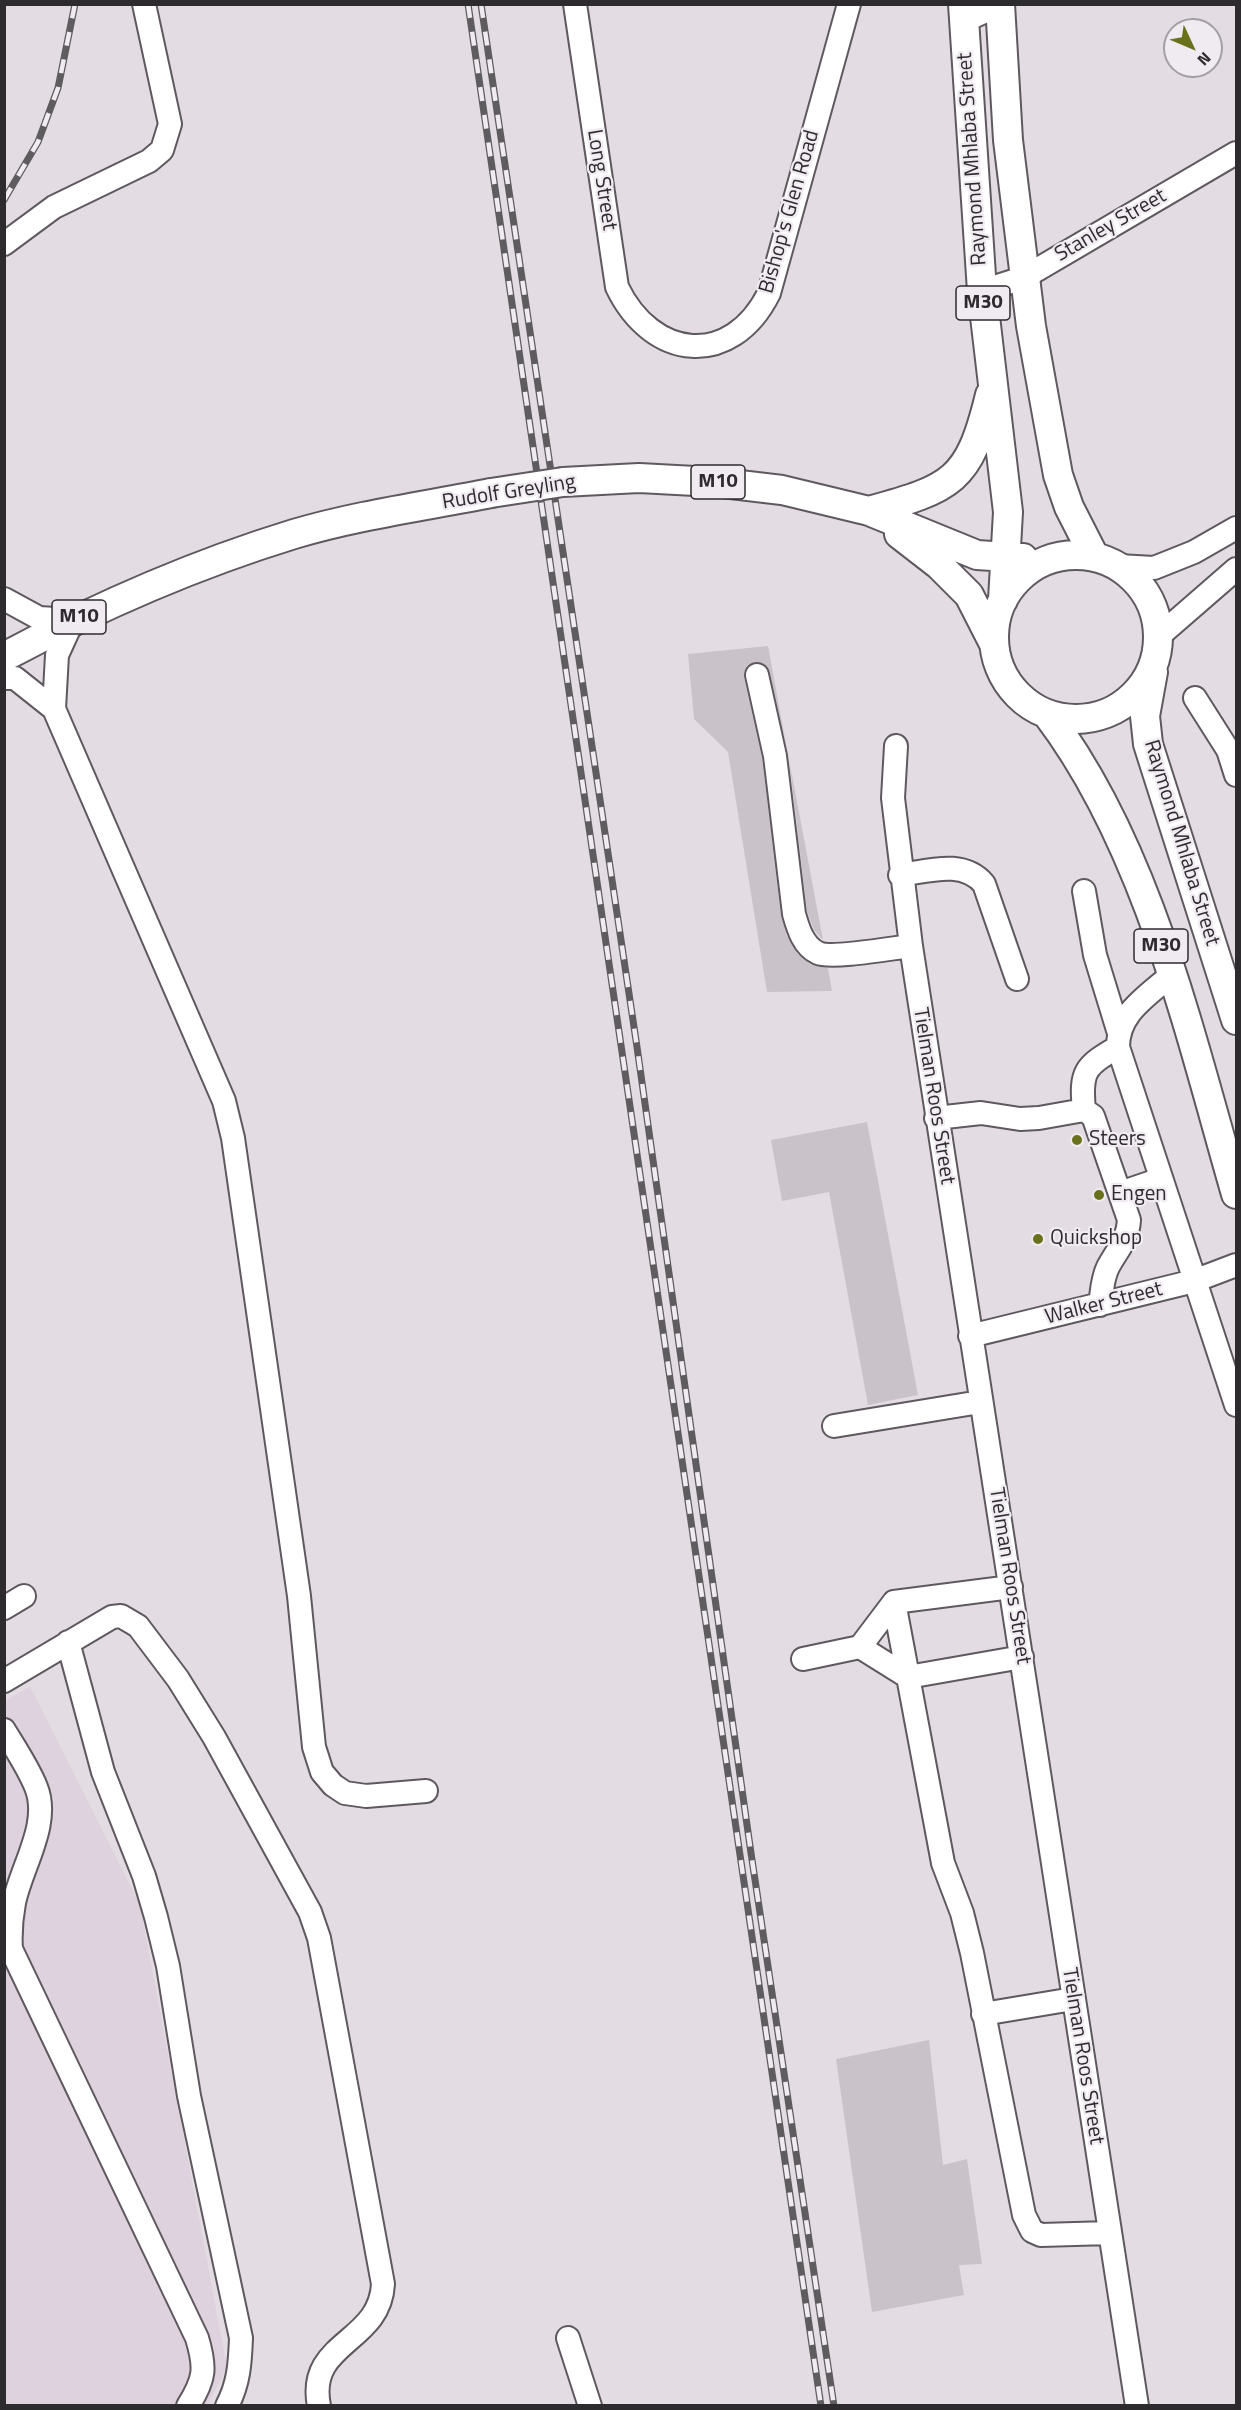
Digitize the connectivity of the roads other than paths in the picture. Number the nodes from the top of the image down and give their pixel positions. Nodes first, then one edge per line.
1 (144, 4) edge
2 (574, 4) edge
3 (849, 4) edge
4 (1000, 5) edge
5 (964, 13) edge
6 (1236, 153) edge
7 (4, 244) edge
8 (1023, 278) junction
9 (982, 291) junction
10 (661, 338) joint
11 (994, 378) junction
12 (869, 511) junction
13 (1236, 528) edge
14 (1006, 557) junction
15 (1046, 560) junction
16 (1106, 561) junction
17 (1236, 569) edge
18 (4, 599) edge
19 (1003, 600) junction
20 (73, 620) junction
21 (1159, 636) junction
22 (994, 644) junction
23 (4, 657) edge
24 (1155, 664) junction
25 (758, 675) dead end
26 (4, 678) edge
27 (1196, 698) dead end
28 (54, 709) junction
29 (1047, 714) junction
30 (896, 746) dead end
31 (1236, 775) edge
32 (900, 875) junction
33 (1084, 891) dead end
34 (911, 946) junction
35 (1172, 974) junction
36 (1017, 979) dead end
37 (1236, 1020) edge
38 (1118, 1039) junction
39 (1084, 1110) junction
40 (936, 1118) junction
41 (1161, 1179) junction
42 (1120, 1193) junction
43 (1236, 1194) edge
44 (1236, 1265) edge
45 (1194, 1281) junction
46 (1100, 1305) junction
47 (970, 1336) junction
48 (980, 1402) junction
49 (1236, 1406) edge
50 (834, 1426) dead end
51 (1011, 1587) junction
52 (24, 1596) dead end
53 (894, 1602) junction
54 (4, 1608) edge
55 (68, 1642) junction
56 (860, 1647) junction
57 (1022, 1657) junction
58 (803, 1659) dead end
59 (908, 1677) junction
60 (4, 1681) edge
61 (8, 1742) edge
62 (426, 1791) dead end
63 (9, 1899) edge
64 (1073, 1999) junction
65 (983, 2014) junction
66 (1109, 2233) junction
67 (568, 2338) dead end
68 (188, 2406) edge
69 (227, 2406) edge
70 (320, 2406) edge
71 (590, 2406) edge
72 (1137, 2406) edge

1 - 7 street
2 - 10 street, Long Street
3 - 10 street, Bishop's Glen Road
4 - 5 street
4 - 8 main road, Raymond Mhlaba Street / M30
5 - 9 main road, Raymond Mhlaba Street / M30
6 - 8 street, Stanley Street
8 - 9 street, Stanley Street
8 - 16 main road, Raymond Mhlaba Street / M30
9 - 11 main road, Raymond Mhlaba Street / M30
11 - 12 main road
11 - 14 main road, Raymond Mhlaba Street / M30
12 - 14 main road, Rudolf Greyling / M10
12 - 20 main road, Rudolf Greyling / M10, bridge
12 - 22 main road, Rudolf Greyling / M10
13 - 16 street
14 - 15 main road, Rudolf Greyling / M10
14 - 19 main road, Raymond Mhlaba Street / M30
15 - 16 main road, Raymond Mhlaba Street / M30
15 - 19 main road, Raymond Mhlaba Street / M30
16 - 21 main road, Raymond Mhlaba Street / M30
17 - 21 street
18 - 20 street
19 - 22 main road, Raymond Mhlaba Street / M30
20 - 23 main road, M10
20 - 28 street
21 - 24 main road, Raymond Mhlaba Street / M30
22 - 29 main road, Raymond Mhlaba Street / M30
24 - 29 main road, Raymond Mhlaba Street / M30
24 - 37 main road, Raymond Mhlaba Street / M30
25 - 34 street
26 - 28 street
27 - 31 street
28 - 62 street
29 - 35 main road, Raymond Mhlaba Street / M30
30 - 32 street, Tielman Roos Street
32 - 34 street, Tielman Roos Street
32 - 36 street
33 - 38 street
34 - 40 street, Tielman Roos Street
35 - 38 street
35 - 43 main road, Raymond Mhlaba Street / M30
38 - 39 street
38 - 41 street
39 - 40 street
39 - 42 street
40 - 47 street, Tielman Roos Street
41 - 42 street
41 - 45 street
42 - 46 street
44 - 45 street, Walker Street
45 - 46 street, Walker Street
45 - 49 street
46 - 47 street, Walker Street
47 - 48 street, Tielman Roos Street
48 - 50 street
48 - 51 street, Tielman Roos Street
51 - 53 street
51 - 57 street, Tielman Roos Street
52 - 54 street
53 - 56 street
53 - 59 street
55 - 60 street
55 - 69 street
55 - 70 street
56 - 58 street
56 - 59 street
57 - 59 street
57 - 64 street, Tielman Roos Street
59 - 65 street
61 - 63 street
63 - 68 street
64 - 65 street
64 - 66 street, Tielman Roos Street
65 - 66 street
66 - 72 street, Tielman Roos Street
67 - 71 street

